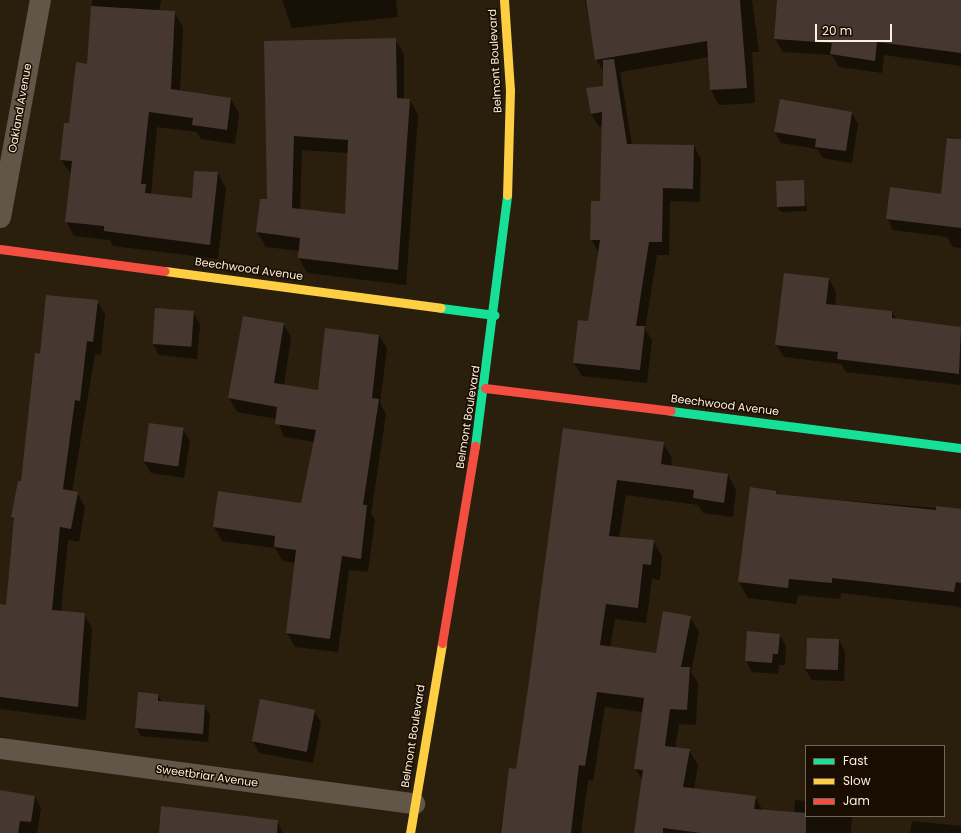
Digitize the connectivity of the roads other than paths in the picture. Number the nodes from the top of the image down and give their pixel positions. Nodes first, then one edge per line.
1 (40, 0) edge
2 (504, 0) edge
3 (0, 217) edge
4 (0, 249) edge
5 (495, 315) junction
6 (485, 388) junction
7 (961, 448) edge
8 (0, 748) edge
9 (414, 803) junction
10 (410, 833) edge

1 - 3 street, Oakland Avenue
2 - 5 street, Belmont Boulevard
4 - 5 street, Beechwood Avenue
5 - 6 street, Belmont Boulevard
6 - 7 street, Beechwood Avenue
6 - 9 street, Belmont Boulevard
8 - 9 street, Sweetbriar Avenue
9 - 10 street, Belmont Boulevard

